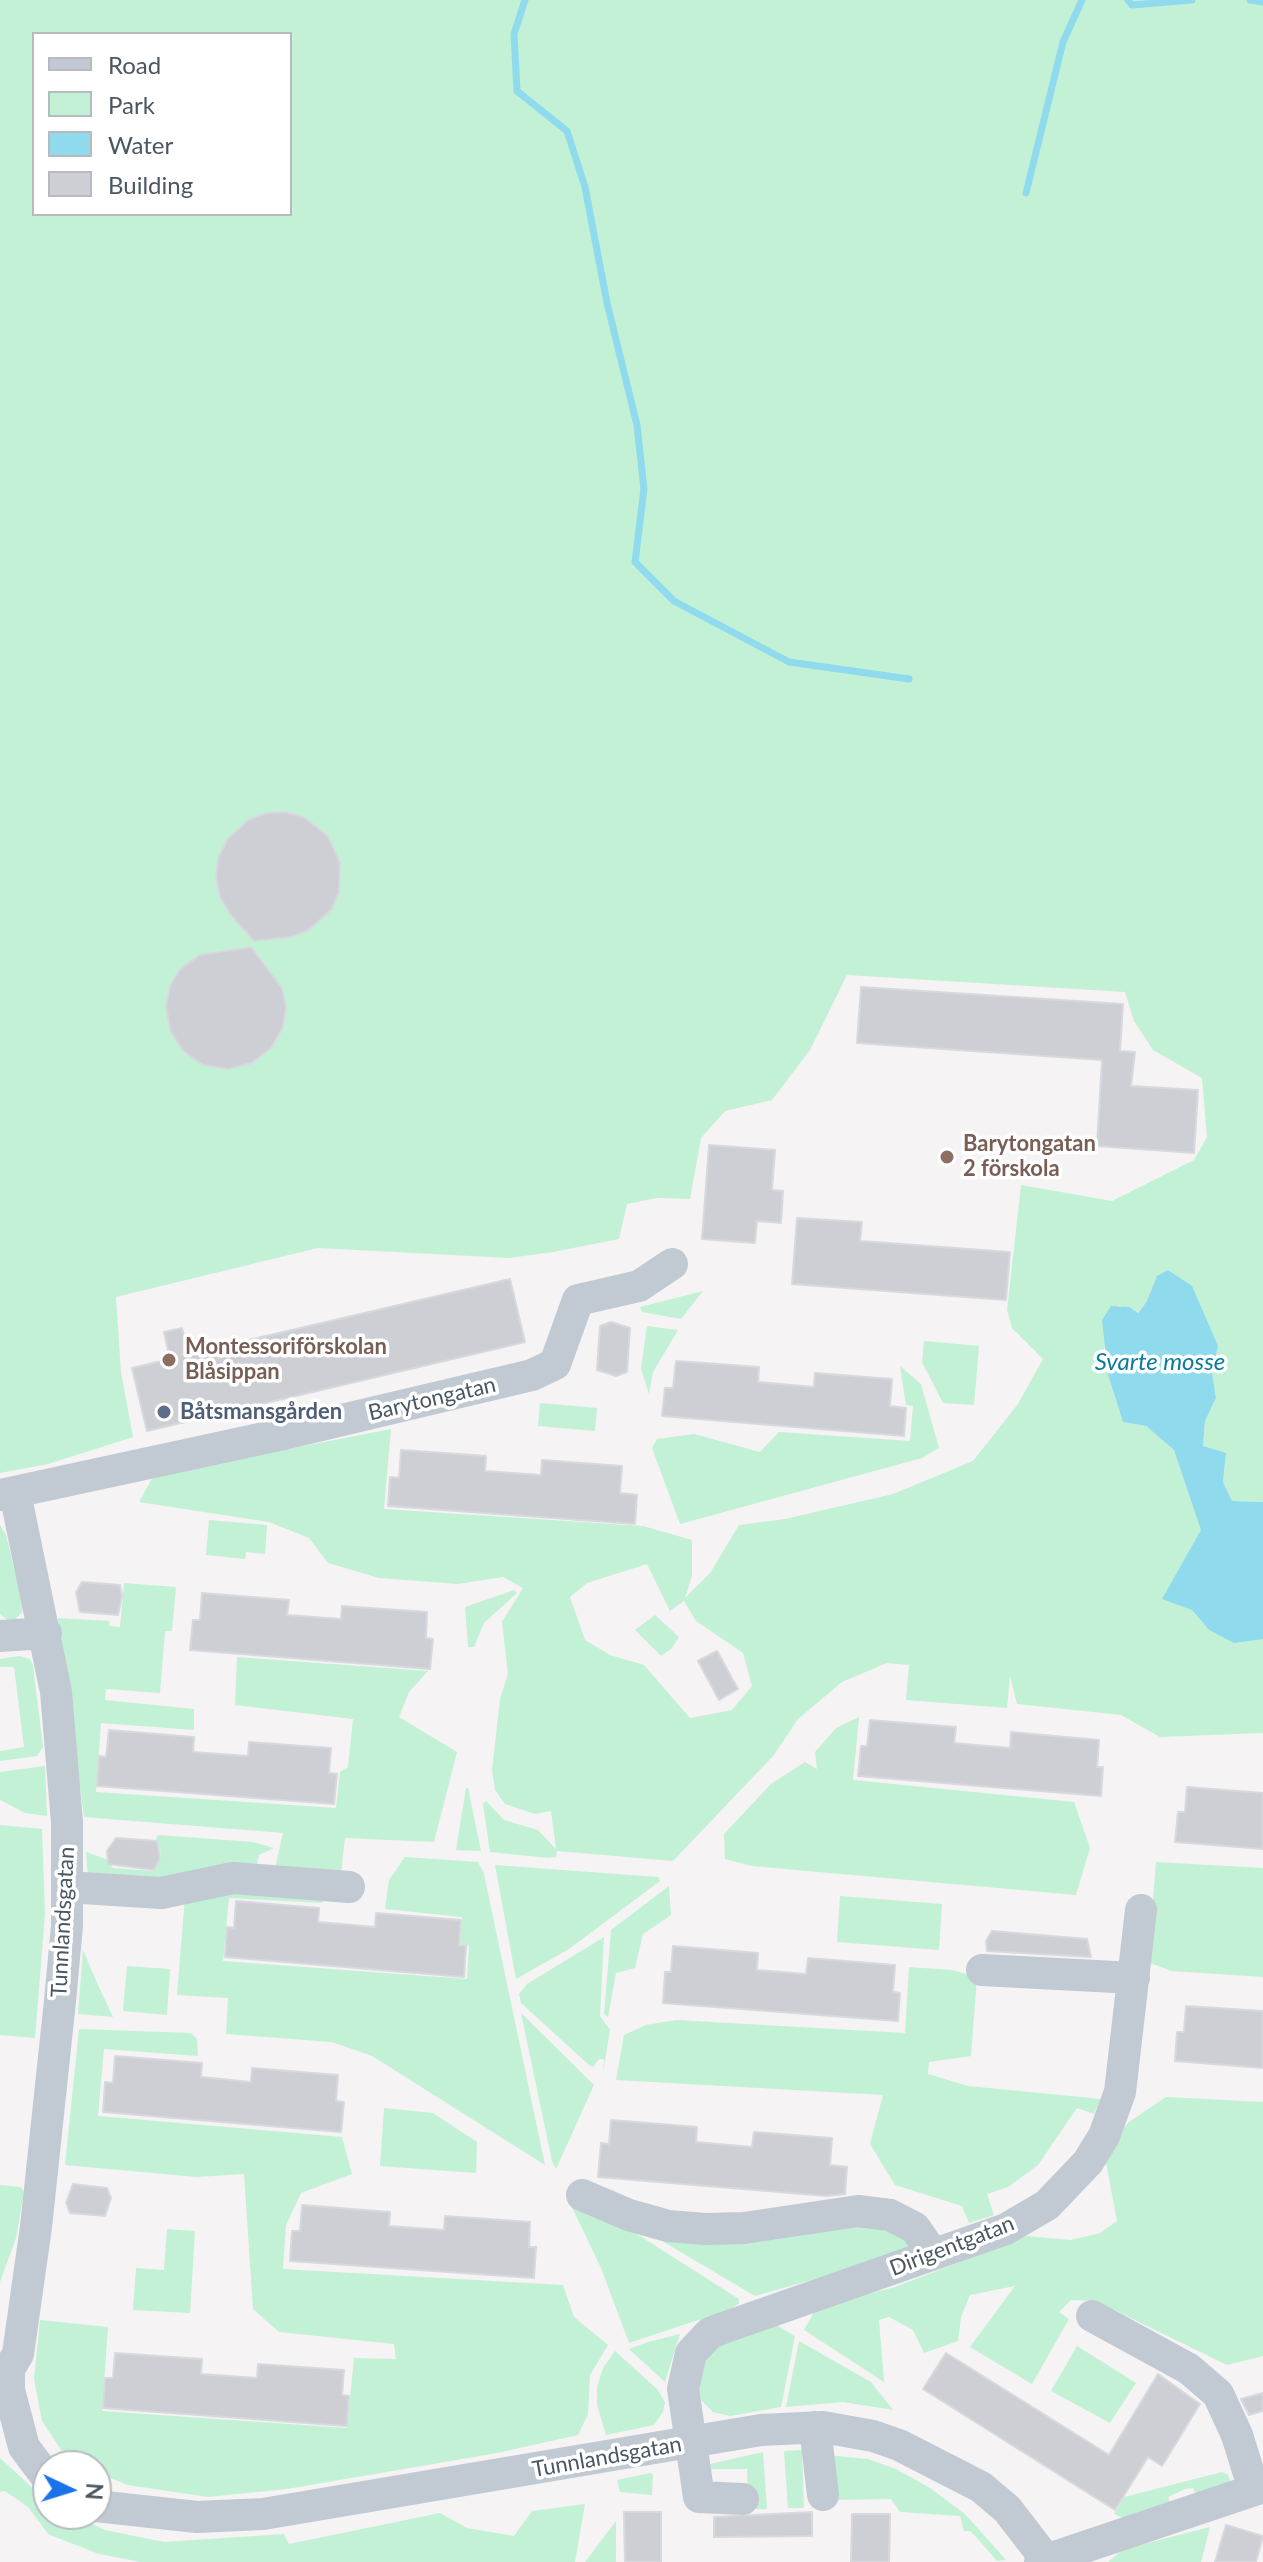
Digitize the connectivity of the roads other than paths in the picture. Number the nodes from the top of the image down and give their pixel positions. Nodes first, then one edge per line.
1 (672, 1264) dead end
2 (7, 1494) edge
3 (46, 1633) junction
4 (0, 1636) edge
5 (67, 1887) junction
6 (349, 1887) dead end
7 (1141, 1910) dead end
8 (982, 1970) dead end
9 (1134, 1978) junction
10 (582, 2195) dead end
11 (933, 2254) junction
12 (1092, 2316) dead end
13 (13, 2340) edge
14 (815, 2427) junction
15 (689, 2443) junction
16 (47, 2450) edge
17 (32, 2458) edge
18 (1259, 2488) edge
19 (823, 2495) dead end
20 (743, 2499) dead end
21 (112, 2503) edge
22 (1045, 2561) edge

1 - 2 street, Barytongatan
2 - 3 street, Tunnlandsgatan
3 - 4 street
3 - 5 street, Tunnlandsgatan
5 - 6 street
5 - 13 street, Tunnlandsgatan
7 - 9 street, Dirigentgatan
8 - 9 street
9 - 11 street, Dirigentgatan
10 - 11 street
11 - 15 street, Dirigentgatan
12 - 18 street
13 - 16 street, Tunnlandsgatan
13 - 17 street, Tunnlandsgatan
14 - 15 street, Tunnlandsgatan
14 - 19 street
14 - 22 street, Tunnlandsgatan
15 - 20 street, Dirigentgatan
15 - 21 street, Tunnlandsgatan
18 - 22 street

